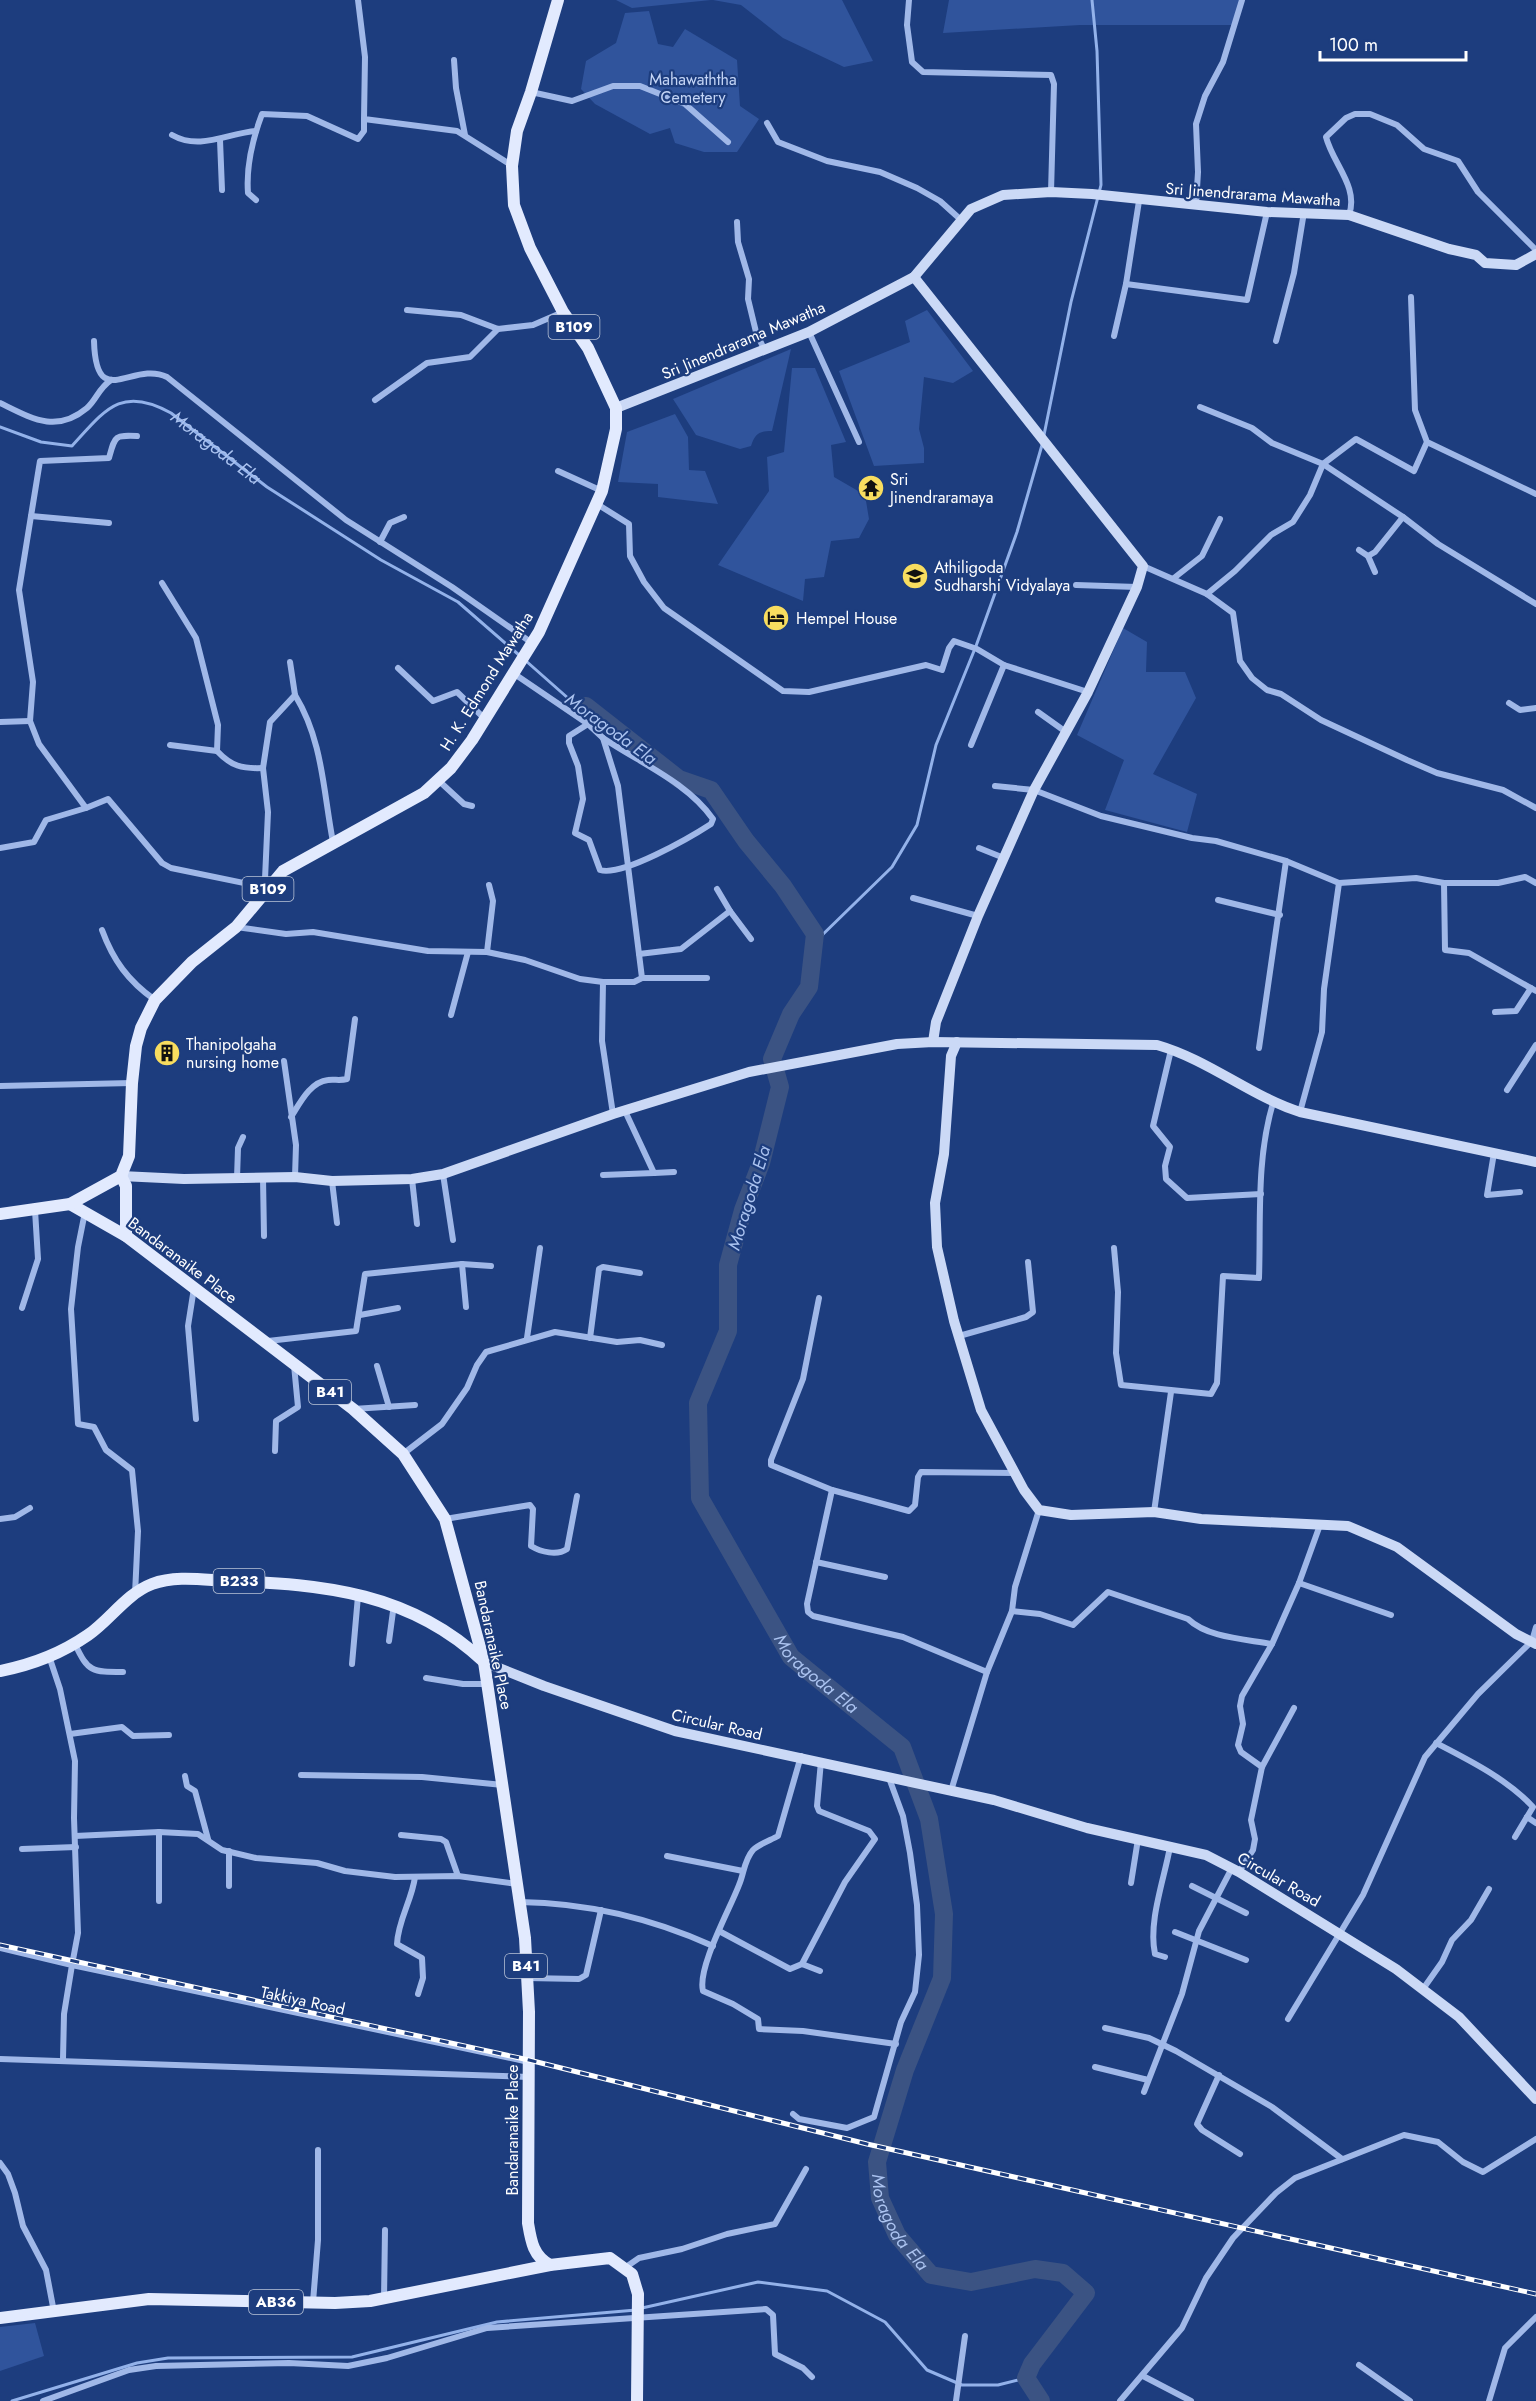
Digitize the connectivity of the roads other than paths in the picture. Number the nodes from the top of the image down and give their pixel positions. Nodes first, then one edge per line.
1 (358, 0) edge
2 (558, 0) edge
3 (909, 0) edge
4 (1242, 0) edge
5 (454, 60) dead end
6 (531, 92) junction
7 (364, 119) junction
8 (767, 123) dead end
9 (256, 131) junction
10 (172, 135) dead end
11 (465, 135) junction
12 (220, 140) junction
13 (728, 142) dead end
14 (512, 166) junction
15 (222, 190) dead end
16 (1051, 192) junction
17 (256, 201) dead end
18 (1139, 201) junction
19 (1196, 204) junction
20 (1267, 212) junction
21 (1304, 212) junction
22 (1349, 215) junction
23 (960, 219) junction
24 (737, 222) dead end
25 (1536, 252) edge
26 (914, 277) junction
27 (1126, 284) junction
28 (1411, 297) dead end
29 (406, 310) dead end
30 (563, 312) junction
31 (498, 329) junction
32 (809, 332) junction
33 (1114, 336) dead end
34 (94, 341) dead end
35 (1276, 341) dead end
36 (764, 349) junction
37 (111, 381) junction
38 (375, 400) dead end
39 (0, 403) edge
40 (1200, 407) dead end
41 (616, 408) junction
42 (137, 436) dead end
43 (859, 442) dead end
44 (1427, 442) junction
45 (1323, 464) junction
46 (558, 471) dead end
47 (602, 491) junction
48 (1536, 494) edge
49 (597, 504) junction
50 (31, 516) junction
51 (404, 517) dead end
52 (1402, 517) junction
53 (1220, 519) dead end
54 (109, 524) dead end
55 (380, 542) junction
56 (1359, 550) dead end
57 (1368, 556) junction
58 (1143, 566) junction
59 (1375, 572) dead end
60 (1174, 578) junction
61 (162, 583) dead end
62 (1076, 585) dead end
63 (1137, 587) junction
64 (1207, 594) junction
65 (1536, 604) edge
66 (531, 646) junction
67 (290, 662) dead end
68 (1004, 665) junction
69 (398, 668) dead end
70 (514, 670) junction
71 (1088, 692) junction
72 (295, 695) junction
73 (1509, 703) dead end
74 (1536, 708) edge
75 (1038, 712) dead end
76 (484, 718) junction
77 (30, 721) junction
78 (0, 722) edge
79 (588, 724) junction
80 (1067, 733) junction
81 (603, 738) junction
82 (170, 745) dead end
83 (971, 745) dead end
84 (217, 751) junction
85 (263, 768) junction
86 (439, 781) junction
87 (995, 786) dead end
88 (1034, 790) junction
89 (472, 806) dead end
90 (86, 807) junction
91 (1536, 808) edge
92 (333, 842) junction
93 (0, 848) edge
94 (979, 848) dead end
95 (1004, 858) junction
96 (1286, 861) junction
97 (628, 865) junction
98 (1536, 882) edge
99 (1339, 883) junction
100 (1444, 883) junction
101 (489, 885) dead end
102 (269, 888) junction
103 (717, 889) dead end
104 (913, 897) dead end
105 (1218, 900) dead end
106 (730, 910) junction
107 (1280, 915) junction
108 (978, 916) junction
109 (236, 927) junction
110 (102, 930) dead end
111 (751, 939) dead end
112 (468, 952) junction
113 (487, 952) junction
114 (639, 954) junction
115 (642, 978) junction
116 (707, 978) dead end
117 (603, 982) junction
118 (1534, 989) edge
119 (155, 1000) junction
120 (1495, 1012) dead end
121 (451, 1015) dead end
122 (355, 1019) dead end
123 (933, 1042) junction
124 (957, 1042) junction
125 (1536, 1045) edge
126 (1259, 1048) dead end
127 (1171, 1050) junction
128 (284, 1061) dead end
129 (132, 1083) junction
130 (0, 1086) edge
131 (1507, 1090) dead end
132 (1273, 1103) junction
133 (625, 1111) junction
134 (1300, 1112) junction
135 (613, 1114) junction
136 (291, 1117) junction
137 (243, 1137) dead end
138 (1494, 1152) junction
139 (1536, 1162) edge
140 (674, 1172) dead end
141 (443, 1173) junction
142 (654, 1173) junction
143 (603, 1175) dead end
144 (121, 1176) junction
145 (295, 1177) junction
146 (237, 1178) junction
147 (263, 1178) junction
148 (412, 1179) junction
149 (332, 1181) junction
150 (1520, 1192) dead end
151 (1261, 1194) junction
152 (70, 1204) junction
153 (35, 1210) junction
154 (85, 1212) junction
155 (0, 1214) edge
156 (337, 1223) dead end
157 (417, 1224) dead end
158 (126, 1236) junction
159 (264, 1236) dead end
160 (453, 1240) dead end
161 (540, 1248) dead end
162 (1114, 1248) dead end
163 (1028, 1262) dead end
164 (462, 1264) junction
165 (491, 1266) dead end
166 (640, 1273) dead end
167 (194, 1287) junction
168 (819, 1298) dead end
169 (22, 1308) dead end
170 (398, 1308) dead end
171 (466, 1308) dead end
172 (360, 1315) junction
173 (959, 1336) junction
174 (527, 1338) junction
175 (590, 1338) junction
176 (264, 1342) junction
177 (662, 1345) dead end
178 (294, 1365) junction
179 (377, 1366) dead end
180 (1171, 1392) junction
181 (416, 1405) dead end
182 (388, 1407) junction
183 (353, 1409) junction
184 (196, 1419) dead end
185 (275, 1451) dead end
186 (403, 1454) junction
187 (1015, 1473) junction
188 (832, 1490) junction
189 (577, 1496) dead end
190 (30, 1508) dead end
191 (1039, 1510) junction
192 (1154, 1512) junction
193 (0, 1519) edge
194 (445, 1519) junction
195 (1320, 1525) junction
196 (816, 1562) junction
197 (885, 1577) dead end
198 (1299, 1583) junction
199 (135, 1594) junction
200 (358, 1595) junction
201 (394, 1604) junction
202 (1011, 1611) junction
203 (1391, 1615) dead end
204 (1536, 1627) edge
205 (390, 1641) dead end
206 (74, 1643) junction
207 (1534, 1643) edge
208 (1272, 1644) junction
209 (49, 1656) junction
210 (484, 1662) junction
211 (352, 1664) dead end
212 (0, 1671) edge
213 (123, 1672) dead end
214 (987, 1672) junction
215 (426, 1678) dead end
216 (488, 1684) junction
217 (1294, 1708) dead end
218 (70, 1734) junction
219 (169, 1735) dead end
220 (1436, 1743) junction
221 (801, 1756) junction
222 (821, 1761) junction
223 (1262, 1767) junction
224 (301, 1775) dead end
225 (185, 1776) dead end
226 (886, 1777) junction
227 (503, 1785) junction
228 (951, 1791) junction
229 (1527, 1817) junction
230 (1536, 1823) edge
231 (159, 1832) junction
232 (401, 1835) dead end
233 (75, 1836) junction
234 (1515, 1837) dead end
235 (208, 1839) junction
236 (1138, 1839) junction
237 (76, 1846) junction
238 (1170, 1846) junction
239 (22, 1849) dead end
240 (229, 1851) junction
241 (667, 1856) dead end
242 (1235, 1870) junction
243 (743, 1871) junction
244 (458, 1876) junction
245 (416, 1877) junction
246 (1131, 1883) dead end
247 (517, 1884) junction
248 (1192, 1886) dead end
249 (229, 1887) dead end
250 (1489, 1889) dead end
251 (1215, 1898) junction
252 (159, 1901) dead end
253 (520, 1902) junction
254 (601, 1910) junction
255 (1246, 1913) dead end
256 (719, 1931) junction
257 (1175, 1932) dead end
258 (1341, 1933) junction
259 (1196, 1940) junction
260 (713, 1946) junction
261 (0, 1948) edge
262 (1165, 1957) dead end
263 (1246, 1960) dead end
264 (802, 1964) junction
265 (72, 1965) junction
266 (820, 1971) dead end
267 (527, 1978) junction
268 (1423, 1989) junction
269 (418, 1994) dead end
270 (1288, 2019) dead end
271 (1106, 2028) dead end
272 (896, 2044) junction
273 (1162, 2044) junction
274 (0, 2059) edge
275 (63, 2060) junction
276 (529, 2062) junction
277 (1095, 2067) dead end
278 (1219, 2075) junction
279 (529, 2077) junction
280 (1146, 2080) junction
281 (1144, 2092) dead end
282 (1536, 2099) edge
283 (793, 2114) dead end
284 (1536, 2139) edge
285 (318, 2150) dead end
286 (1240, 2154) dead end
287 (1342, 2159) junction
288 (0, 2163) edge
289 (806, 2169) dead end
290 (385, 2230) dead end
291 (550, 2265) junction
292 (626, 2267) junction
293 (384, 2299) junction
294 (313, 2302) junction
295 (54, 2312) junction
296 (639, 2316) junction
297 (1536, 2317) edge
298 (0, 2318) edge
299 (965, 2336) dead end
300 (1359, 2365) dead end
301 (1143, 2376) junction
302 (812, 2377) dead end
303 (43, 2401) edge
304 (637, 2401) edge
305 (956, 2401) edge
306 (1120, 2401) edge
307 (1191, 2401) edge
308 (1410, 2401) edge
309 (1489, 2401) edge

1 - 7 street
2 - 6 main road, H. K. Edmond Mawatha / B109
3 - 16 street
4 - 19 street
5 - 11 street
6 - 13 street
6 - 14 main road, H. K. Edmond Mawatha / B109
7 - 9 street
7 - 11 street
8 - 23 street
9 - 12 street
9 - 17 street
10 - 12 street
11 - 14 street
12 - 15 street
14 - 30 main road, H. K. Edmond Mawatha / B109
16 - 18 street, Sri Jinendrarama Mawatha
16 - 23 street, Sri Jinendrarama Mawatha
18 - 19 street, Sri Jinendrarama Mawatha
18 - 27 street
19 - 20 street, Sri Jinendrarama Mawatha
20 - 21 street, Sri Jinendrarama Mawatha
20 - 27 street
21 - 22 street, Sri Jinendrarama Mawatha
21 - 35 street
22 - 25 street, Sri Jinendrarama Mawatha
22 - 25 street
23 - 26 street, Sri Jinendrarama Mawatha
24 - 36 street
26 - 32 street, Sri Jinendrarama Mawatha
26 - 58 street
27 - 33 street
28 - 44 street
29 - 31 street
30 - 31 street
30 - 41 main road, H. K. Edmond Mawatha / B109
31 - 38 street
32 - 36 street, Sri Jinendrarama Mawatha
32 - 43 street
34 - 37 street
36 - 41 street, Sri Jinendrarama Mawatha
37 - 39 street
37 - 55 street
40 - 45 street
41 - 47 main road, H. K. Edmond Mawatha / B109
42 - 50 street
44 - 45 street
44 - 48 street
45 - 52 street
45 - 64 street
46 - 47 street
47 - 49 main road, H. K. Edmond Mawatha / B109
49 - 66 main road, H. K. Edmond Mawatha / B109
49 - 68 street
50 - 54 street
50 - 77 street
51 - 55 street
52 - 57 street
52 - 65 street
53 - 60 street
55 - 66 street
56 - 57 street
57 - 59 street
58 - 60 street
58 - 63 street
60 - 64 street
61 - 84 street
62 - 63 street
63 - 71 street
64 - 91 street
66 - 70 main road, H. K. Edmond Mawatha / B109
67 - 72 street
68 - 71 street
68 - 83 street
69 - 76 street
70 - 76 main road, H. K. Edmond Mawatha / B109
70 - 79 street
71 - 80 street
72 - 85 street
72 - 92 street
73 - 74 street
75 - 80 street
76 - 86 main road, H. K. Edmond Mawatha / B109
77 - 78 street
77 - 90 street
79 - 81 street
79 - 97 street
80 - 88 street
81 - 97 street
81 - 97 street
82 - 84 street
84 - 85 street
85 - 102 street
86 - 89 street
86 - 92 main road, H. K. Edmond Mawatha / B109
87 - 88 street
88 - 95 street
88 - 96 street
90 - 93 street
90 - 102 street
92 - 102 main road, H. K. Edmond Mawatha / B109
94 - 95 street
95 - 108 street
96 - 99 street
96 - 107 street
97 - 114 street
98 - 100 street
99 - 100 street
99 - 134 street
100 - 118 street
101 - 113 street
102 - 109 main road, H. K. Edmond Mawatha / B109
103 - 106 street
104 - 108 street
105 - 107 street
106 - 111 street
106 - 114 street
107 - 126 street
108 - 123 street
109 - 112 street
109 - 119 main road, H. K. Edmond Mawatha / B109
110 - 119 street
112 - 113 street
112 - 121 street
113 - 117 street
114 - 115 street
115 - 116 street
115 - 117 street
117 - 135 street
118 - 120 street
119 - 129 main road, H. K. Edmond Mawatha / B109
122 - 136 street
123 - 124 street
123 - 133 street
124 - 127 street
124 - 173 street
125 - 131 street
127 - 132 street
127 - 151 street
128 - 136 street
129 - 130 street
129 - 144 main road, H. K. Edmond Mawatha / B109
132 - 134 street
132 - 151 street
133 - 135 street
133 - 142 street
134 - 138 street
135 - 141 street
136 - 145 street
137 - 146 street
138 - 139 street
138 - 150 street
140 - 142 street
141 - 148 street
141 - 160 street
142 - 143 street
144 - 146 street
144 - 152 main road
144 - 158 main road
145 - 147 street
145 - 149 street
146 - 147 street
147 - 159 street
148 - 149 street
148 - 157 street
149 - 156 street
151 - 180 street
152 - 153 main road
152 - 154 main road, Bandaranaike Place / B41
153 - 155 main road
153 - 169 street
154 - 158 main road, Bandaranaike Place / B41
154 - 199 street
158 - 167 main road, Bandaranaike Place / B41
161 - 174 street
162 - 180 street
163 - 173 street
164 - 165 street
164 - 171 street
164 - 172 street
166 - 175 street
167 - 176 main road, Bandaranaike Place / B41
167 - 184 street
168 - 188 street
170 - 172 street
172 - 176 street
173 - 187 street
174 - 175 street
174 - 186 street
175 - 177 street
176 - 178 main road, Bandaranaike Place / B41
178 - 183 main road, Bandaranaike Place / B41
178 - 185 street
179 - 182 street
180 - 192 street
181 - 182 street
182 - 183 street
183 - 186 main road, Bandaranaike Place / B41
186 - 194 main road, Bandaranaike Place / B41
187 - 188 street
187 - 191 street
188 - 196 street
189 - 194 street
190 - 193 street
191 - 192 street
191 - 202 street
192 - 195 street
194 - 210 main road, Bandaranaike Place / B41
195 - 198 street
195 - 207 street
196 - 197 street
196 - 214 street
198 - 203 street
198 - 208 street
199 - 200 main road, B233
199 - 206 main road, B233
200 - 201 main road, B233
200 - 211 street
201 - 205 street
201 - 210 main road, B233
202 - 208 street
202 - 214 street
204 - 207 street
206 - 209 main road, B233
206 - 213 street
207 - 220 street
208 - 223 street
209 - 212 main road, B233
209 - 218 street
210 - 216 main road, Bandaranaike Place / B41
210 - 221 street, Circular Road
214 - 228 street
215 - 216 street
216 - 227 main road, Bandaranaike Place / B41
217 - 223 street
218 - 219 street
218 - 233 street
220 - 229 street
220 - 258 street
221 - 222 street, Circular Road
221 - 243 street
222 - 226 street, Circular Road
222 - 264 street
223 - 242 street
224 - 227 street
225 - 235 street
226 - 228 street, Circular Road
226 - 272 street
227 - 247 main road, Bandaranaike Place / B41
228 - 236 street, Circular Road
229 - 230 street
229 - 234 street
231 - 233 street
231 - 235 street
231 - 252 street
232 - 244 street
233 - 237 street
235 - 240 street
236 - 238 street, Circular Road
236 - 246 street
237 - 239 street
237 - 265 street
238 - 242 street, Circular Road
238 - 262 street
240 - 245 street
240 - 249 street
241 - 243 street
242 - 251 street
242 - 258 street, Circular Road
243 - 256 street
244 - 245 street
244 - 247 street
245 - 269 street
247 - 253 main road, Bandaranaike Place / B41
248 - 251 street
250 - 268 street
251 - 255 street
251 - 259 street
253 - 254 street
253 - 267 main road, Bandaranaike Place / B41
254 - 260 street
254 - 267 street
256 - 260 street
256 - 264 street
257 - 259 street
258 - 268 street, Circular Road
258 - 270 street
259 - 263 street
259 - 273 street
260 - 272 street
261 - 265 street, Takkiya Road
264 - 266 street
265 - 275 street
265 - 276 street, Takkiya Road
267 - 276 main road, Bandaranaike Place / B41
268 - 282 street, Circular Road
271 - 273 street
272 - 283 street
273 - 278 street
273 - 280 street
274 - 275 street
275 - 279 street
276 - 279 main road, Bandaranaike Place / B41
277 - 280 street
278 - 286 street
278 - 287 street
279 - 291 main road, Bandaranaike Place / B41
280 - 281 street
284 - 287 street
285 - 294 street
287 - 301 street
288 - 295 street
289 - 292 street
290 - 293 street
291 - 292 main road
291 - 293 main road, AB36
292 - 296 main road
293 - 294 main road, AB36
294 - 295 main road, AB36
295 - 298 main road, AB36
296 - 302 street
296 - 303 street
296 - 304 main road
297 - 309 street
299 - 305 street
300 - 308 street
301 - 306 street
301 - 307 street

